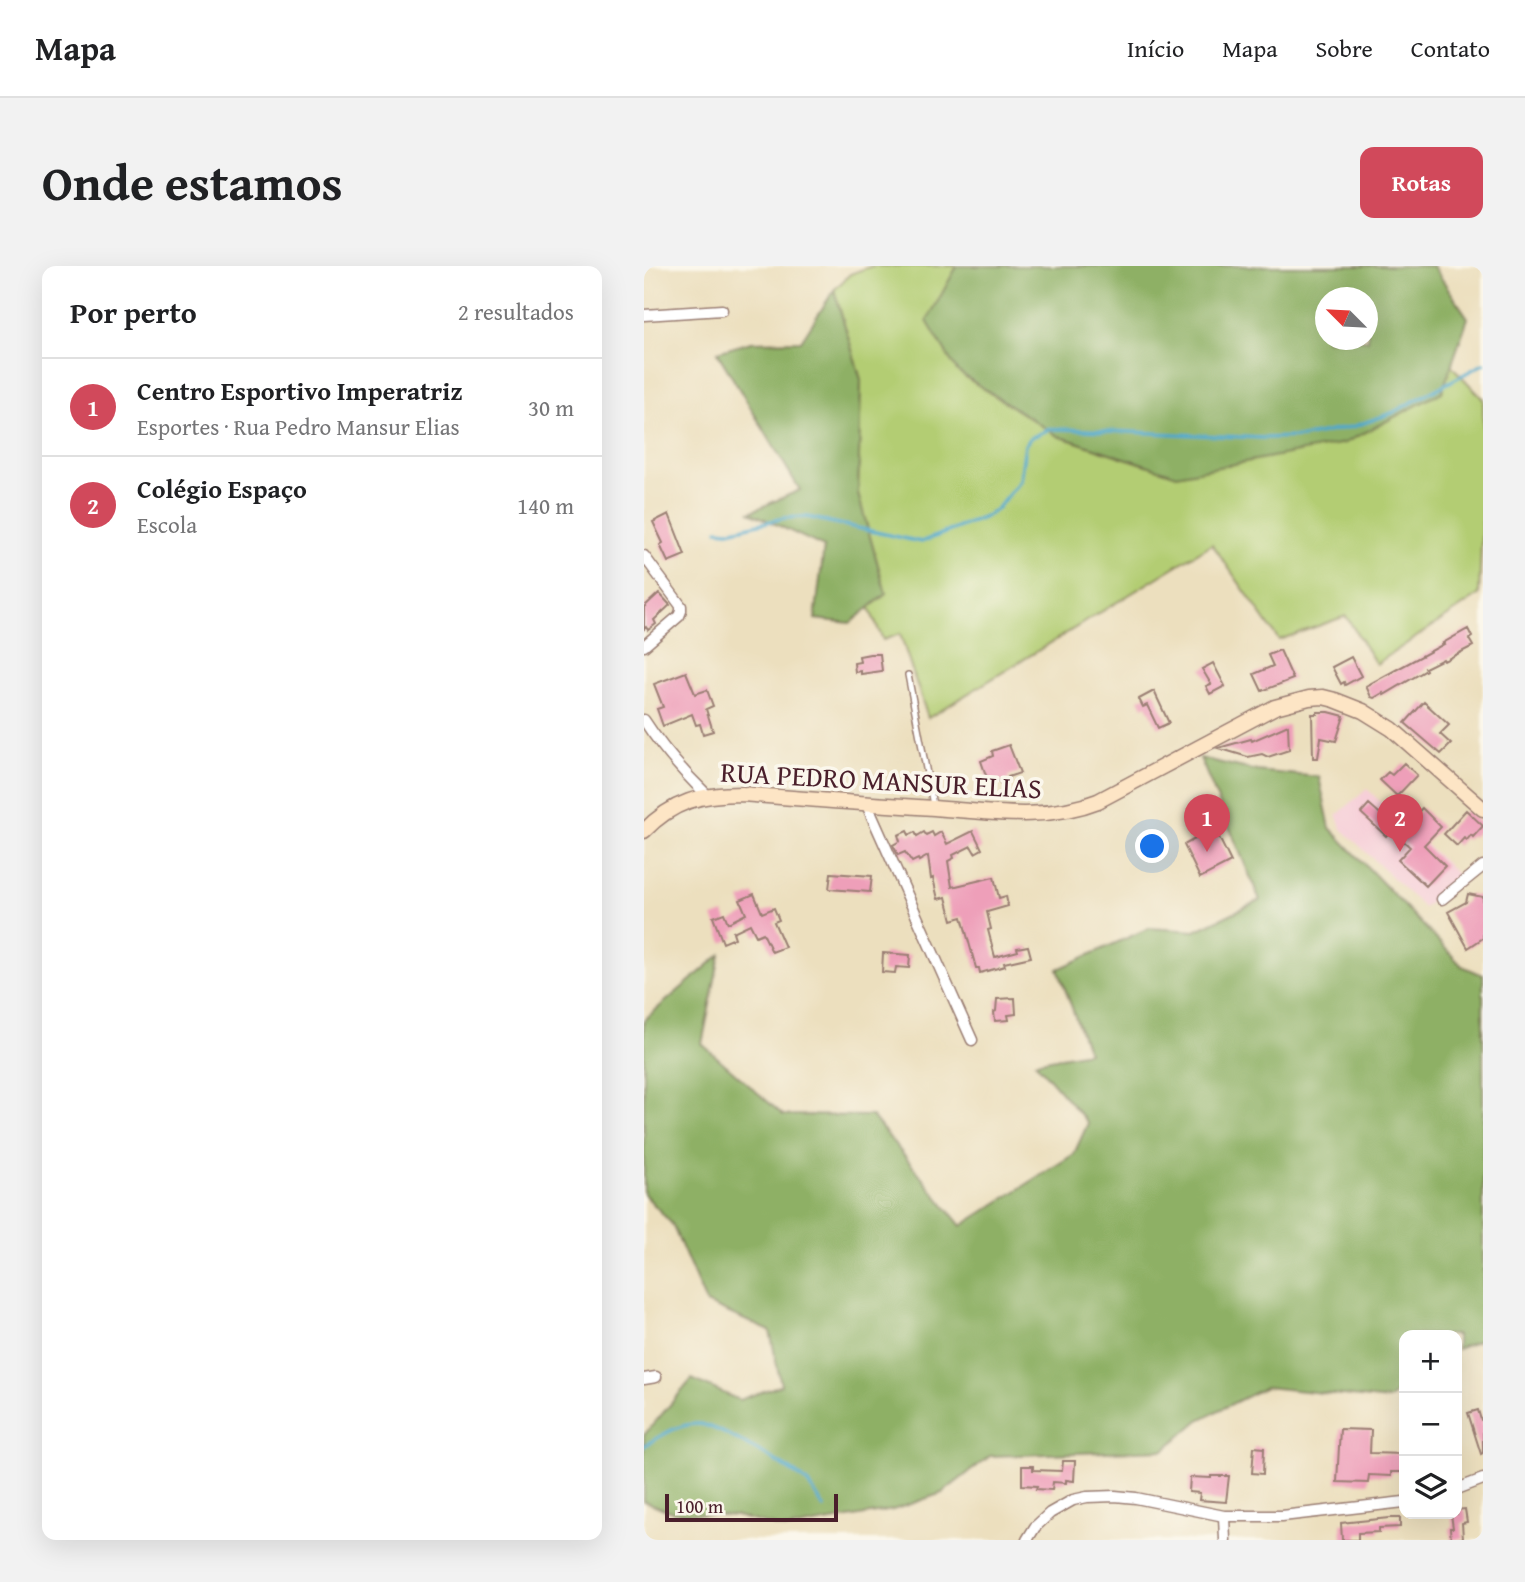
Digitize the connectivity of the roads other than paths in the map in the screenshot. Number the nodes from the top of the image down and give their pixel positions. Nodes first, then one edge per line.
1 (722, 310) dead end
2 (644, 315) edge
3 (644, 555) edge
4 (644, 646) edge
5 (908, 675) dead end
6 (644, 720) edge
7 (707, 795) junction
8 (867, 805) junction
9 (934, 808) junction
10 (1483, 808) edge
11 (644, 831) edge
12 (1483, 866) edge
13 (1442, 899) dead end
14 (972, 1040) dead end
15 (656, 1377) dead end
16 (644, 1379) edge
17 (1483, 1479) edge
18 (1462, 1487) edge
19 (1399, 1503) edge
20 (1224, 1516) junction
21 (1027, 1540) edge
22 (1224, 1540) edge

1 - 2 street
3 - 4 street
5 - 9 lane
6 - 7 street
7 - 8 main road, RUA PEDRO MANSUR ELIAS
7 - 11 main road, RUA PEDRO MANSUR ELIAS
8 - 9 main road, RUA PEDRO MANSUR ELIAS
8 - 14 street
9 - 10 main road, RUA PEDRO MANSUR ELIAS
12 - 13 street
15 - 16 street
17 - 18 street
19 - 20 street
20 - 21 street
20 - 22 street

